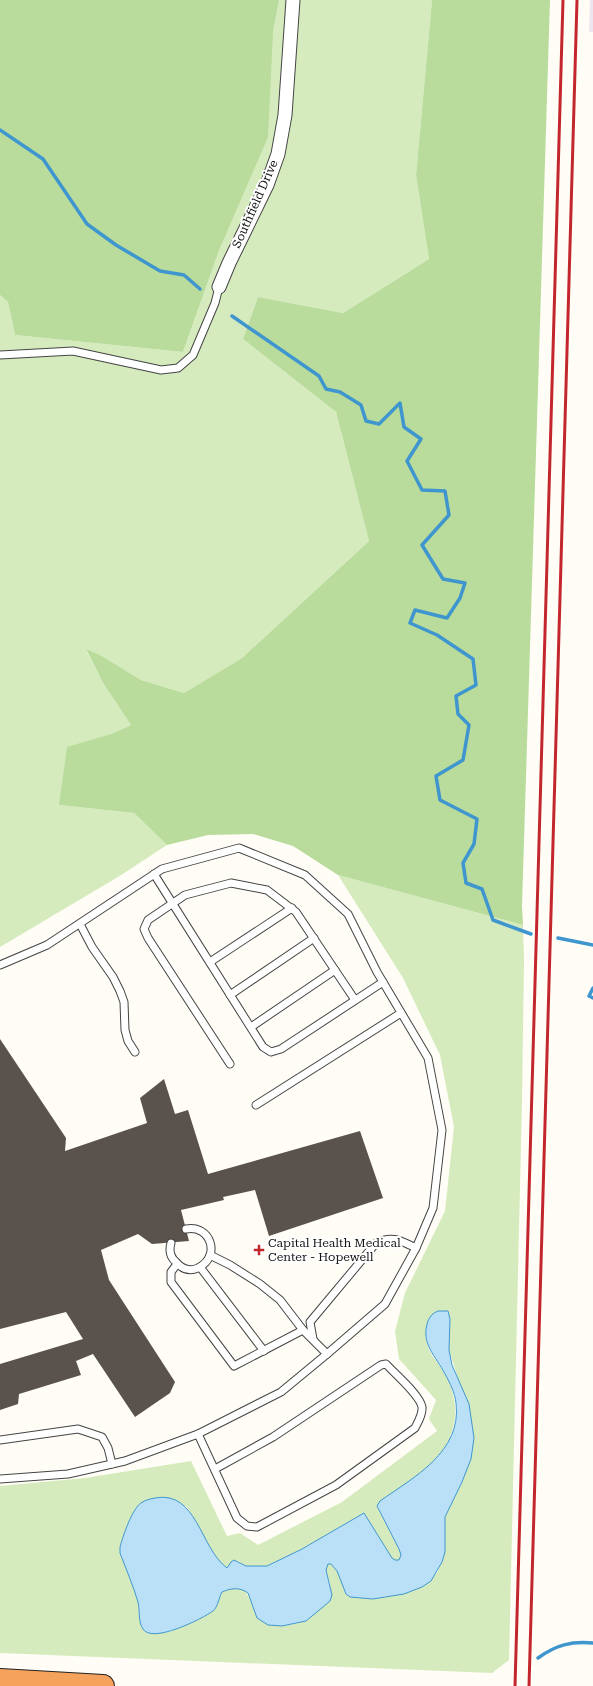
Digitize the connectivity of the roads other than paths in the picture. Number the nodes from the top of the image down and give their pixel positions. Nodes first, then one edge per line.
1 (293, 0) edge
2 (219, 287) joint
3 (0, 355) edge
4 (154, 874) junction
5 (173, 903) junction
6 (292, 908) junction
7 (80, 924) junction
8 (314, 938) junction
9 (210, 962) junction
10 (0, 965) edge
11 (335, 970) junction
12 (383, 982) junction
13 (230, 995) junction
14 (354, 1000) junction
15 (401, 1013) junction
16 (250, 1027) junction
17 (135, 1052) dead end
18 (230, 1064) dead end
19 (256, 1105) dead end
20 (186, 1229) dead end
21 (171, 1243) dead end
22 (416, 1248) junction
23 (210, 1255) junction
24 (177, 1264) junction
25 (200, 1267) junction
26 (303, 1330) junction
27 (313, 1339) junction
28 (264, 1351) junction
29 (327, 1354) junction
30 (198, 1434) junction
31 (0, 1440) edge
32 (112, 1464) junction
33 (215, 1469) junction
34 (0, 1479) edge
35 (0, 1680) edge
36 (103, 1686) edge

1 - 2 street, Southfield Drive
2 - 3 lane
4 - 5 lane
4 - 7 lane
4 - 12 lane
5 - 6 lane
5 - 9 lane
5 - 18 lane
6 - 8 lane
6 - 9 lane
7 - 10 lane
7 - 17 lane
8 - 11 lane
8 - 13 lane
9 - 13 lane
11 - 14 lane
11 - 16 lane
12 - 14 lane
12 - 15 lane
13 - 16 lane
14 - 16 lane
15 - 19 lane
15 - 22 lane
20 - 23 lane
21 - 24 lane
22 - 27 lane
22 - 29 lane
23 - 25 lane
23 - 26 lane
24 - 25 lane
24 - 28 lane
25 - 28 lane
26 - 27 lane
26 - 28 lane
27 - 29 lane
29 - 30 lane
30 - 32 lane
30 - 33 lane
31 - 32 lane
32 - 34 lane
33 - 33 lane
35 - 36 highway

